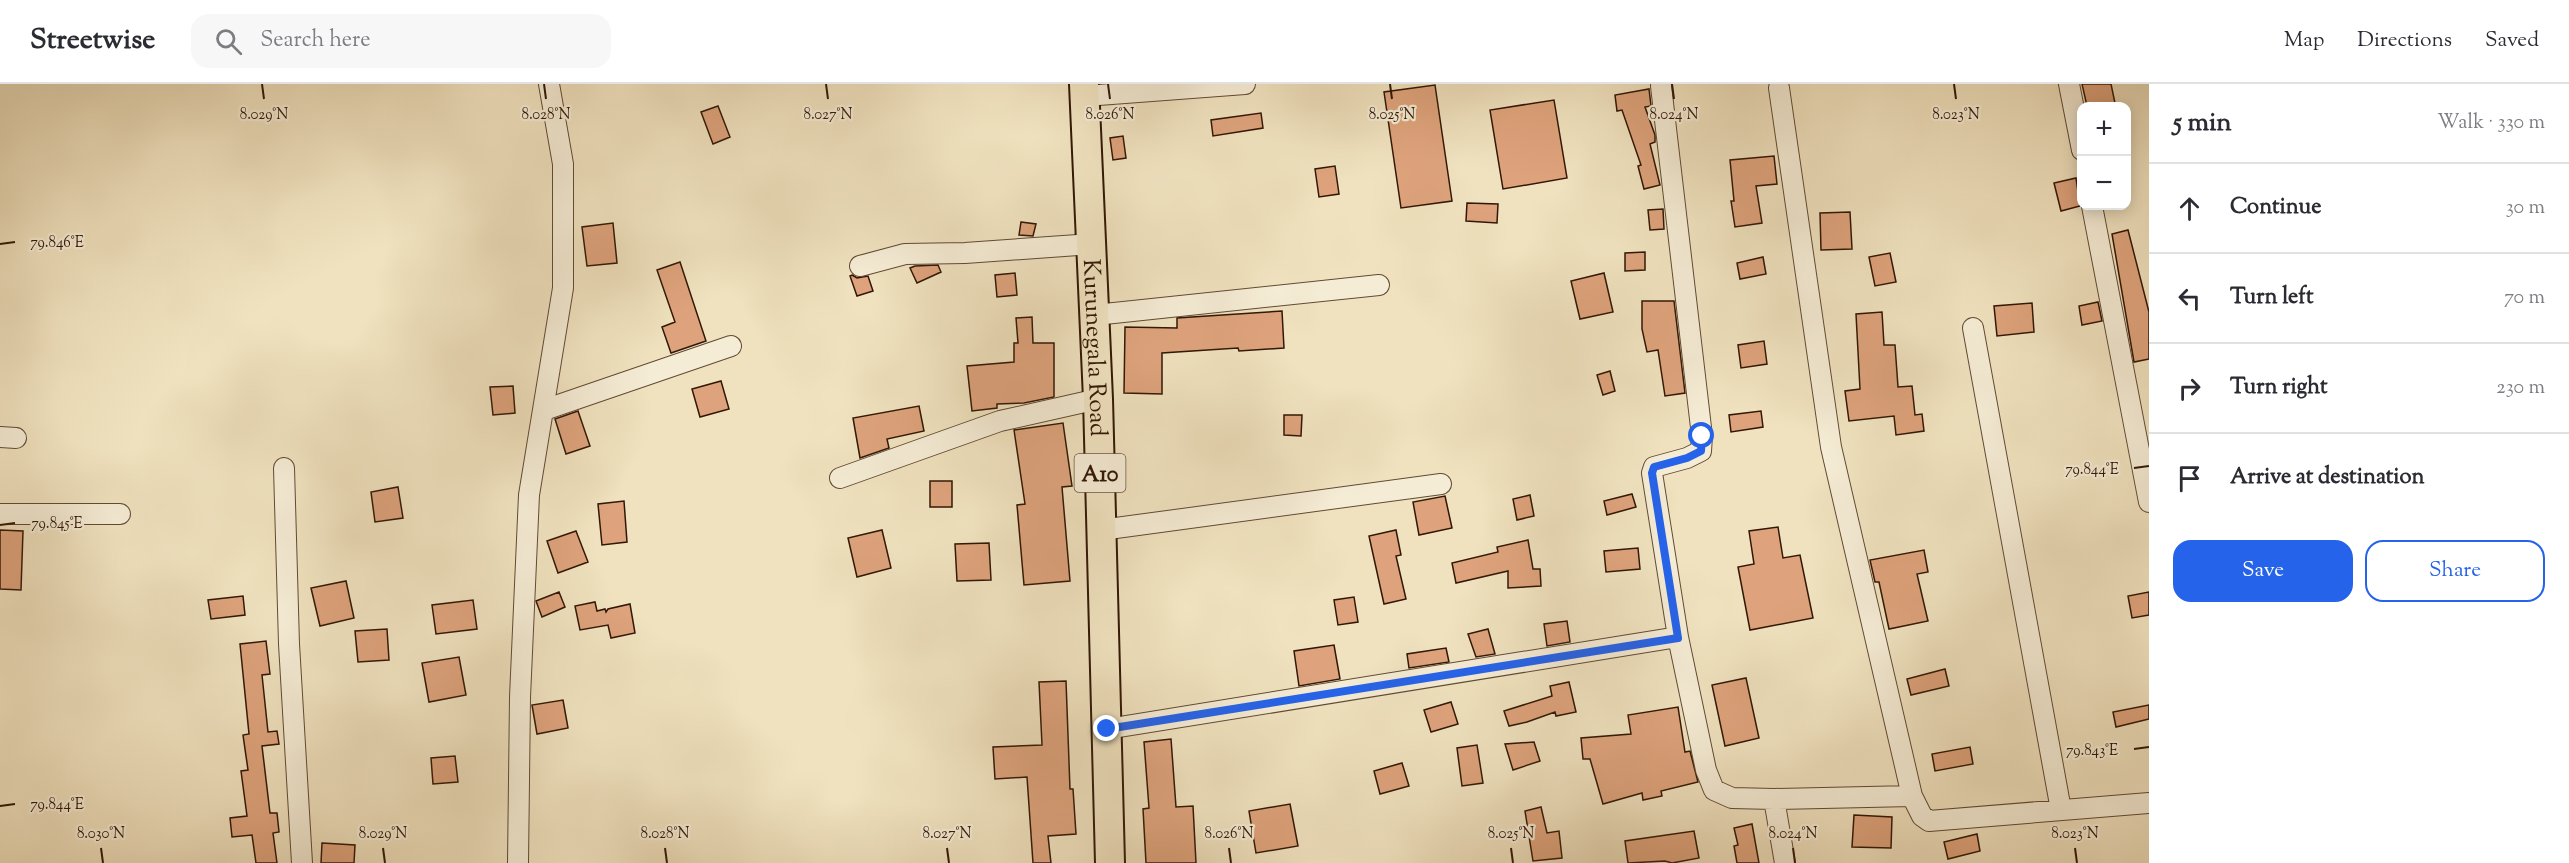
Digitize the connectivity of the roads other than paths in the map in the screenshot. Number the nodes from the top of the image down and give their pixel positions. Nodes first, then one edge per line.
1 (549, 84) edge
2 (1245, 84) edge
3 (2069, 84) edge
4 (1661, 86) dead end
5 (1779, 88) dead end
6 (1084, 90) edge
7 (2077, 125) edge
8 (2093, 210) edge
9 (1092, 244) junction
10 (860, 266) dead end
11 (1379, 285) dead end
12 (1095, 315) junction
13 (1972, 328) dead end
14 (731, 346) dead end
15 (1098, 399) junction
16 (544, 410) junction
17 (284, 468) dead end
18 (840, 478) dead end
19 (1441, 484) dead end
20 (2149, 502) edge
21 (0, 514) edge
22 (120, 514) dead end
23 (1101, 530) junction
24 (1678, 638) junction
25 (1107, 729) junction
26 (1912, 796) junction
27 (1774, 799) junction
28 (2149, 803) edge
29 (2061, 810) junction
30 (302, 863) edge
31 (518, 863) edge
32 (1110, 863) edge
33 (1785, 863) edge

1 - 16 street
2 - 6 street
3 - 7 street
4 - 24 street
5 - 26 street
6 - 9 highway, Kurunegala Road / A10
8 - 20 street
9 - 10 street
9 - 12 highway, Kurunegala Road / A10
11 - 12 street
12 - 15 highway, Kurunegala Road / A10
13 - 29 street
14 - 16 street
15 - 18 street
15 - 23 highway, Kurunegala Road / A10
16 - 31 street
17 - 30 street
19 - 23 street
21 - 22 street
23 - 25 highway, Kurunegala Road / A10
24 - 25 street
24 - 27 street
25 - 32 highway, Kurunegala Road / A10
26 - 27 street
26 - 29 street
27 - 33 street
28 - 29 street

